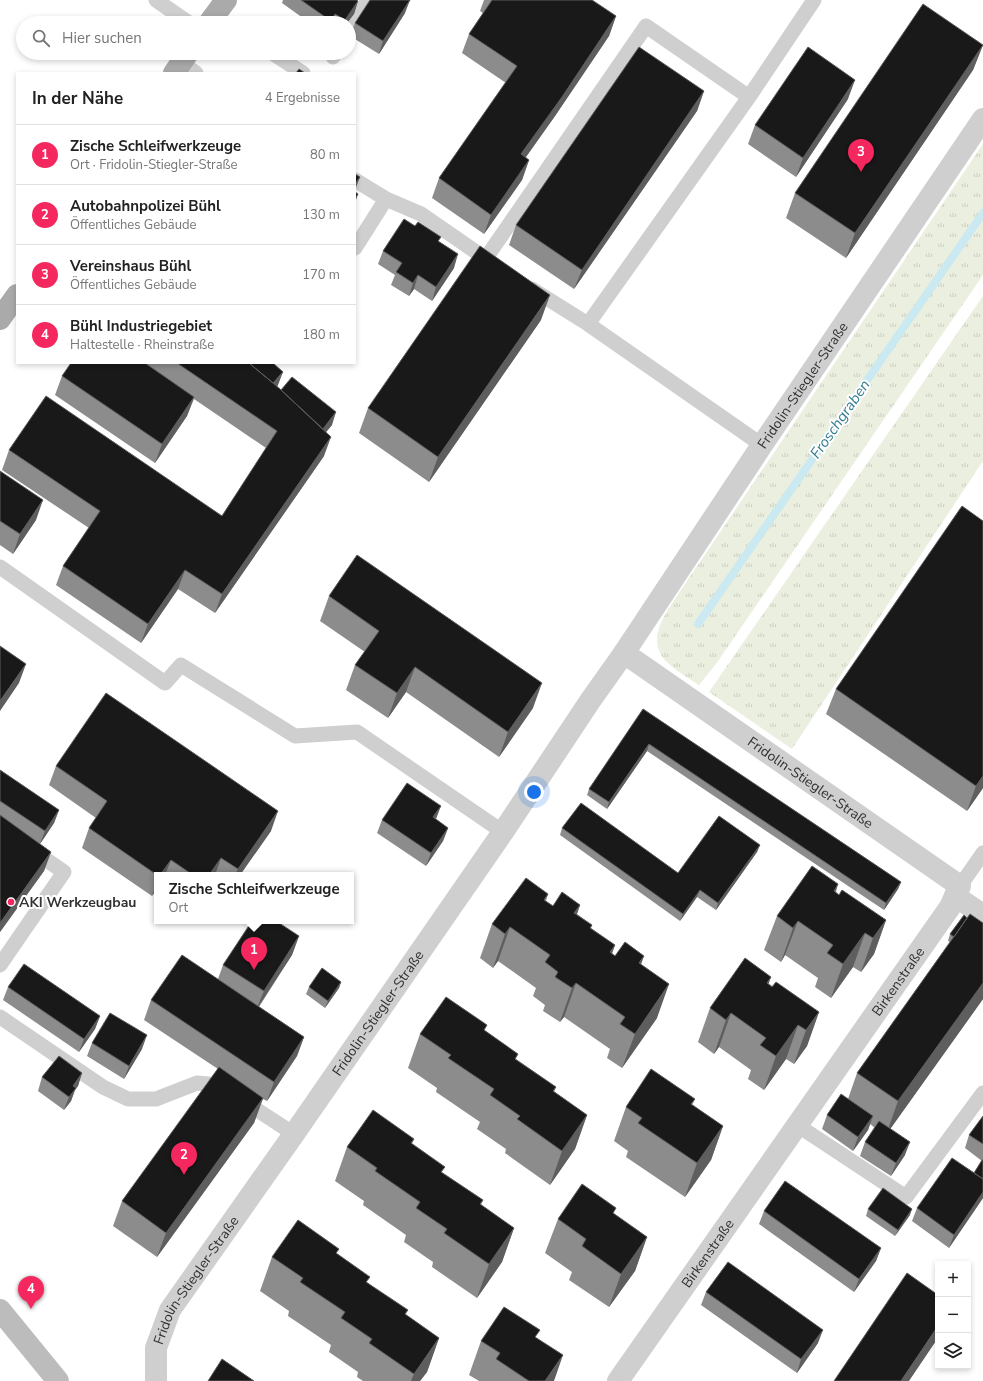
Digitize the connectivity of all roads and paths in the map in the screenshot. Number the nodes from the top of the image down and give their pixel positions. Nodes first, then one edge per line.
1 (156, 0) edge
2 (368, 0) edge
3 (814, 0) edge
4 (180, 16) edge
5 (356, 20) edge
6 (283, 60) edge
7 (301, 72) edge
8 (749, 97) junction
9 (983, 119) edge
10 (356, 181) edge
11 (386, 199) junction
12 (356, 246) edge
13 (486, 258) junction
14 (505, 271) edge
15 (518, 280) edge
16 (16, 296) edge
17 (0, 319) edge
18 (588, 324) junction
19 (762, 445) junction
20 (0, 567) edge
21 (624, 653) junction
22 (0, 828) edge
23 (503, 832) junction
24 (983, 853) edge
25 (958, 891) junction
26 (983, 915) edge
27 (0, 965) edge
28 (0, 1017) edge
29 (983, 1093) edge
30 (797, 1125) junction
31 (294, 1134) junction
32 (0, 1310) edge
33 (58, 1381) edge
34 (156, 1381) edge
35 (618, 1381) edge

1 - 4 lane
2 - 5 lane
3 - 8 lane
6 - 7 lane
8 - 13 lane
8 - 18 lane
9 - 19 street, Fridolin-Stiegler-Straße
10 - 11 lane
11 - 12 lane
11 - 13 lane
13 - 14 lane
15 - 18 lane
16 - 17 main road
18 - 19 lane
19 - 21 street, Fridolin-Stiegler-Straße
20 - 23 lane
21 - 23 street, Fridolin-Stiegler-Straße
21 - 25 street, Fridolin-Stiegler-Straße
22 - 27 lane
23 - 31 street, Fridolin-Stiegler-Straße
24 - 25 lane
25 - 26 street, Fridolin-Stiegler-Straße
25 - 30 street, Birkenstraße
28 - 31 lane
29 - 30 lane
30 - 35 street, Birkenstraße
31 - 34 street, Fridolin-Stiegler-Straße
32 - 33 street

